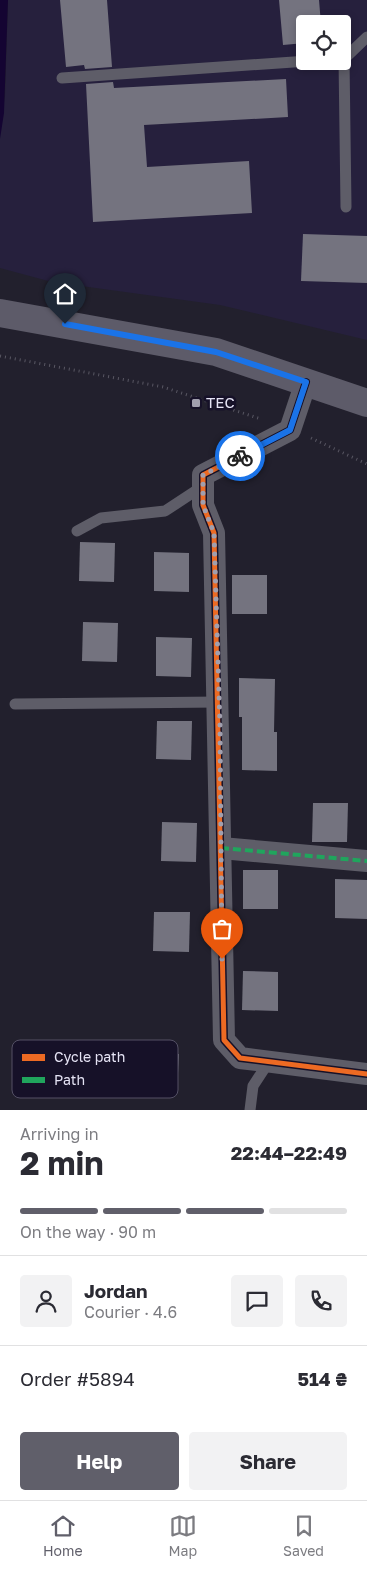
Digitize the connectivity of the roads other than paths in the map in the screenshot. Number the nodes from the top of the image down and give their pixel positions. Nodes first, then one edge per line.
1 (367, 37) edge
2 (351, 52) edge
3 (296, 62) edge
4 (343, 70) edge
5 (62, 78) dead end
6 (346, 207) dead end
7 (0, 313) edge
8 (306, 382) junction
9 (367, 403) edge
10 (203, 486) junction
11 (77, 531) dead end
12 (219, 702) junction
13 (15, 704) dead end
14 (221, 848) junction
15 (367, 861) edge
16 (268, 1063) junction
17 (367, 1074) edge
18 (250, 1110) edge

1 - 2 lane
3 - 5 lane
4 - 6 lane
7 - 8 highway
8 - 9 highway
8 - 10 street
10 - 11 lane
10 - 12 street
12 - 13 lane
12 - 14 street
14 - 15 street
14 - 16 street
16 - 17 street
16 - 18 lane

